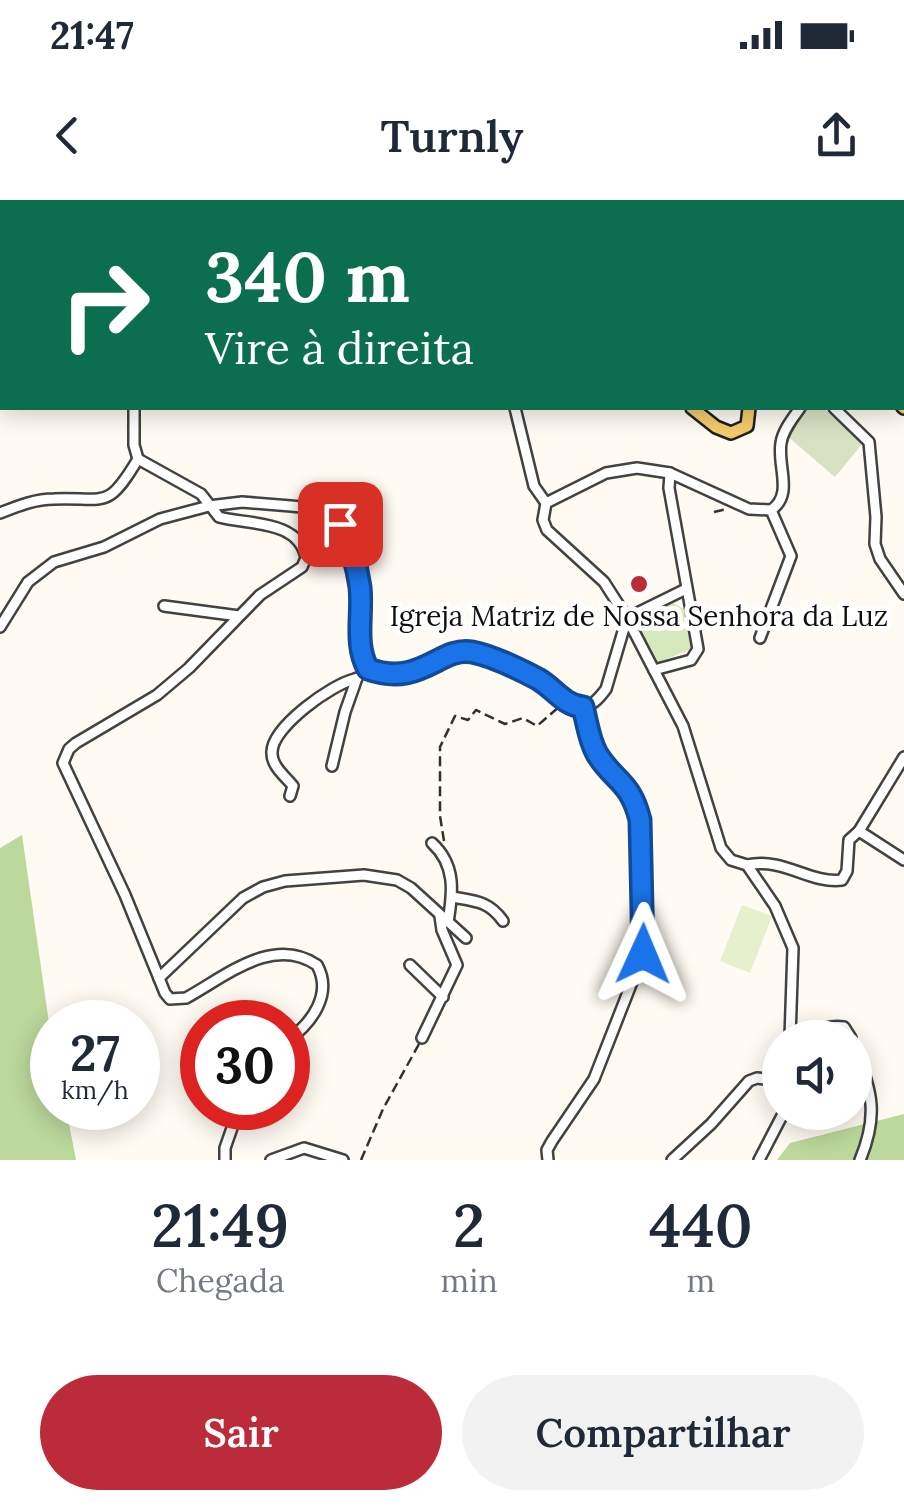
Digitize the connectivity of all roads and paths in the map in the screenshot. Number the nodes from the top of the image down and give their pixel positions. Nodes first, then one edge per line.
1 (134, 410) edge
2 (515, 410) edge
3 (695, 410) edge
4 (799, 410) edge
5 (836, 410) edge
6 (749, 412) edge
7 (138, 459) junction
8 (670, 473) junction
9 (546, 502) junction
10 (209, 506) junction
11 (729, 508) dead end
12 (770, 510) junction
13 (0, 512) edge
14 (714, 512) dead end
15 (686, 589) junction
16 (904, 594) edge
17 (164, 606) dead end
18 (239, 616) junction
19 (627, 618) junction
20 (0, 627) edge
21 (760, 638) dead end
22 (368, 669) junction
23 (654, 670) junction
24 (355, 679) junction
25 (564, 701) junction
26 (583, 707) junction
27 (904, 757) edge
28 (332, 766) dead end
29 (290, 796) dead end
30 (859, 831) junction
31 (432, 843) dead end
32 (446, 857) junction
33 (904, 860) edge
34 (747, 865) junction
35 (452, 897) junction
36 (444, 919) junction
37 (503, 921) dead end
38 (466, 938) dead end
39 (410, 965) dead end
40 (159, 978) junction
41 (443, 997) junction
42 (310, 1019) edge
43 (790, 1020) edge
44 (422, 1038) joint
45 (762, 1079) edge
46 (872, 1104) edge
47 (872, 1129) edge
48 (231, 1130) edge
49 (775, 1130) edge
50 (872, 1130) edge
51 (225, 1160) edge
52 (271, 1160) edge
53 (344, 1160) edge
54 (362, 1160) edge
55 (548, 1160) edge
56 (672, 1160) edge
57 (760, 1160) edge
58 (860, 1160) edge

1 - 7 street
2 - 9 street
3 - 6 main road
4 - 12 street
5 - 16 street
7 - 10 street
7 - 13 street
8 - 9 street
8 - 12 street
8 - 15 street
9 - 19 street
10 - 18 street
10 - 20 street
10 - 22 street
11 - 14 path
12 - 21 street
15 - 19 street
15 - 23 street
17 - 18 street
18 - 40 street
19 - 23 street
19 - 26 street
22 - 24 street
22 - 25 street
23 - 34 street
24 - 28 street
24 - 29 street
25 - 26 street
25 - 32 path
26 - 55 street
27 - 30 street
30 - 33 street
30 - 34 street
31 - 32 street
32 - 35 street
34 - 43 street
35 - 36 street
35 - 37 street
36 - 38 street
36 - 40 street
36 - 41 street
39 - 41 street
40 - 42 street
41 - 44 street
44 - 54 path
45 - 56 street
46 - 47 street
48 - 51 street
49 - 57 street
50 - 58 street
52 - 53 street

